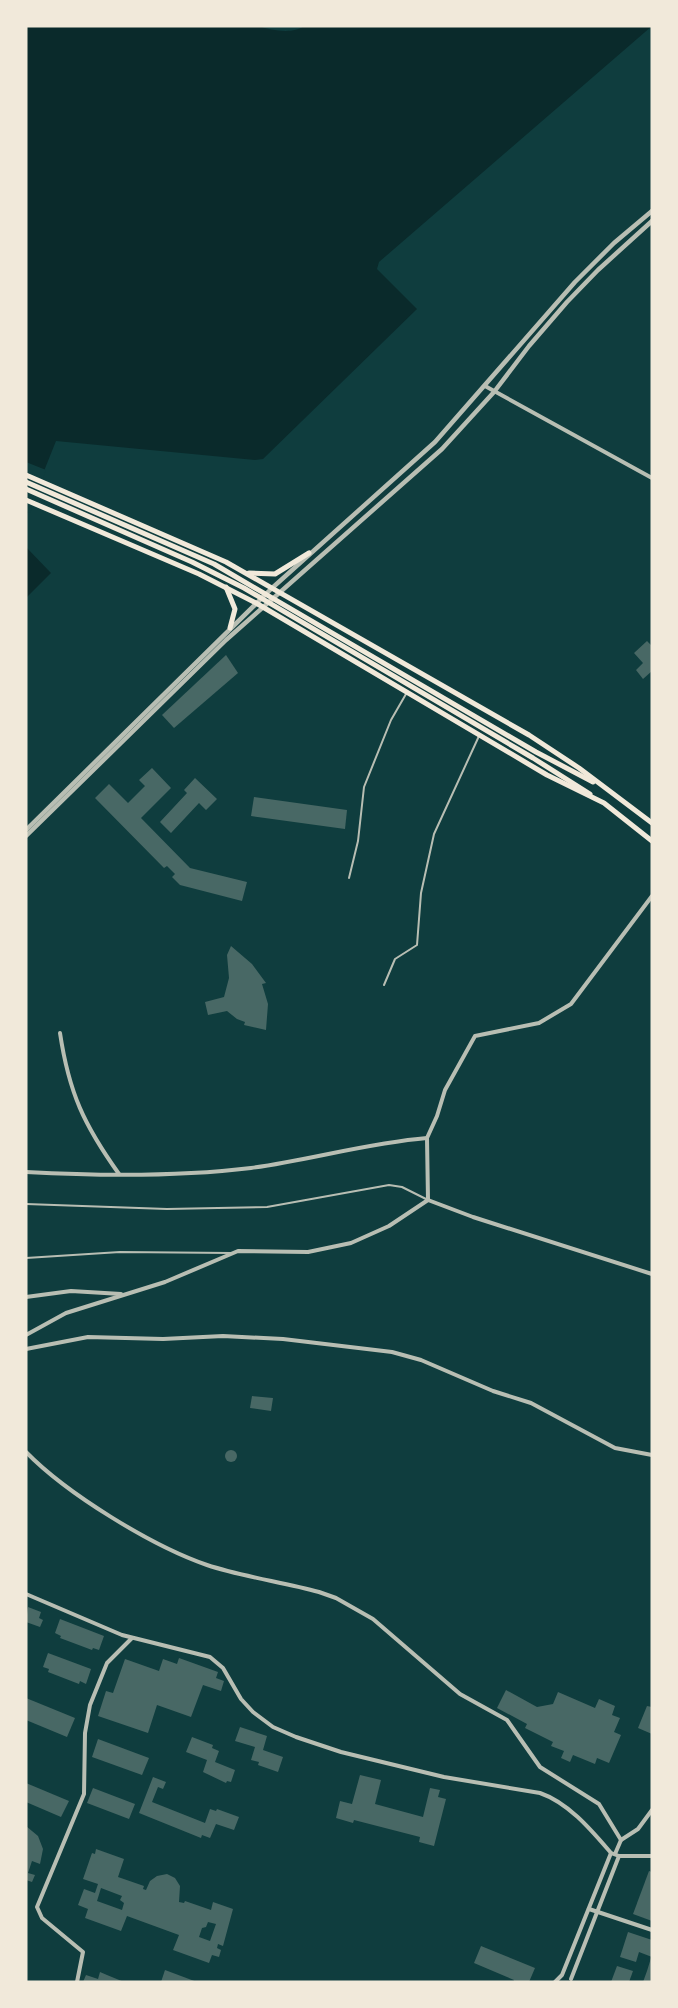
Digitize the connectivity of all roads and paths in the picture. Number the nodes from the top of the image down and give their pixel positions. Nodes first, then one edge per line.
1 (652, 211) edge
2 (652, 221) edge
3 (485, 386) junction
4 (494, 392) junction
5 (26, 475) edge
6 (652, 478) edge
7 (26, 482) edge
8 (26, 489) edge
9 (26, 500) edge
10 (309, 553) junction
11 (245, 573) junction
12 (226, 587) junction
13 (271, 589) junction
14 (279, 593) junction
15 (256, 603) junction
16 (264, 608) junction
17 (230, 628) junction
18 (392, 658) junction
19 (380, 678) junction
20 (406, 694) junction
21 (479, 736) junction
22 (607, 789) junction
23 (604, 803) junction
24 (652, 823) edge
25 (26, 830) edge
26 (26, 836) edge
27 (652, 841) edge
28 (349, 878) dead end
29 (652, 896) edge
30 (384, 985) dead end
31 (60, 1033) dead end
32 (427, 1138) junction
33 (26, 1172) edge
34 (119, 1174) junction
35 (428, 1200) junction
36 (26, 1204) edge
37 (234, 1253) junction
38 (26, 1258) edge
39 (652, 1274) edge
40 (126, 1294) junction
41 (26, 1297) edge
42 (26, 1335) edge
43 (26, 1349) edge
44 (26, 1452) edge
45 (652, 1455) edge
46 (26, 1594) edge
47 (122, 1635) junction
48 (132, 1638) junction
49 (122, 1648) junction
50 (652, 1810) edge
51 (621, 1840) junction
52 (615, 1855) junction
53 (652, 1856) edge
54 (589, 1909) junction
55 (597, 1911) junction
56 (652, 1930) edge
57 (562, 1975) junction
58 (571, 1980) edge
59 (77, 1982) edge
60 (555, 1982) edge

1 - 3 street
2 - 4 street
3 - 4 street
3 - 10 street
4 - 6 street
4 - 14 street
5 - 11 main road
7 - 22 main road
8 - 23 main road
9 - 12 main road
10 - 11 main road
10 - 13 street
11 - 13 main road
12 - 15 main road
12 - 17 main road
13 - 14 main road
13 - 15 street
14 - 16 street
14 - 18 main road
15 - 16 main road
15 - 17 street
16 - 19 main road
16 - 26 street
17 - 25 street
18 - 19 main road
18 - 22 main road
19 - 20 main road
20 - 21 main road
20 - 28 lane
21 - 23 main road
21 - 30 lane
22 - 24 main road
23 - 27 main road
29 - 32 street
31 - 34 street
32 - 34 street
32 - 35 street
33 - 34 street
35 - 36 lane
35 - 37 street
35 - 39 street
37 - 38 lane
37 - 40 street
40 - 41 street
40 - 42 street
43 - 45 street
44 - 51 street
46 - 47 street
47 - 48 street
47 - 49 street
48 - 49 street
48 - 52 street
49 - 59 street
50 - 51 street
51 - 52 street
52 - 53 street
52 - 54 street
52 - 55 street
54 - 55 street
54 - 57 street
55 - 56 street
55 - 58 street
57 - 58 street
57 - 60 street

